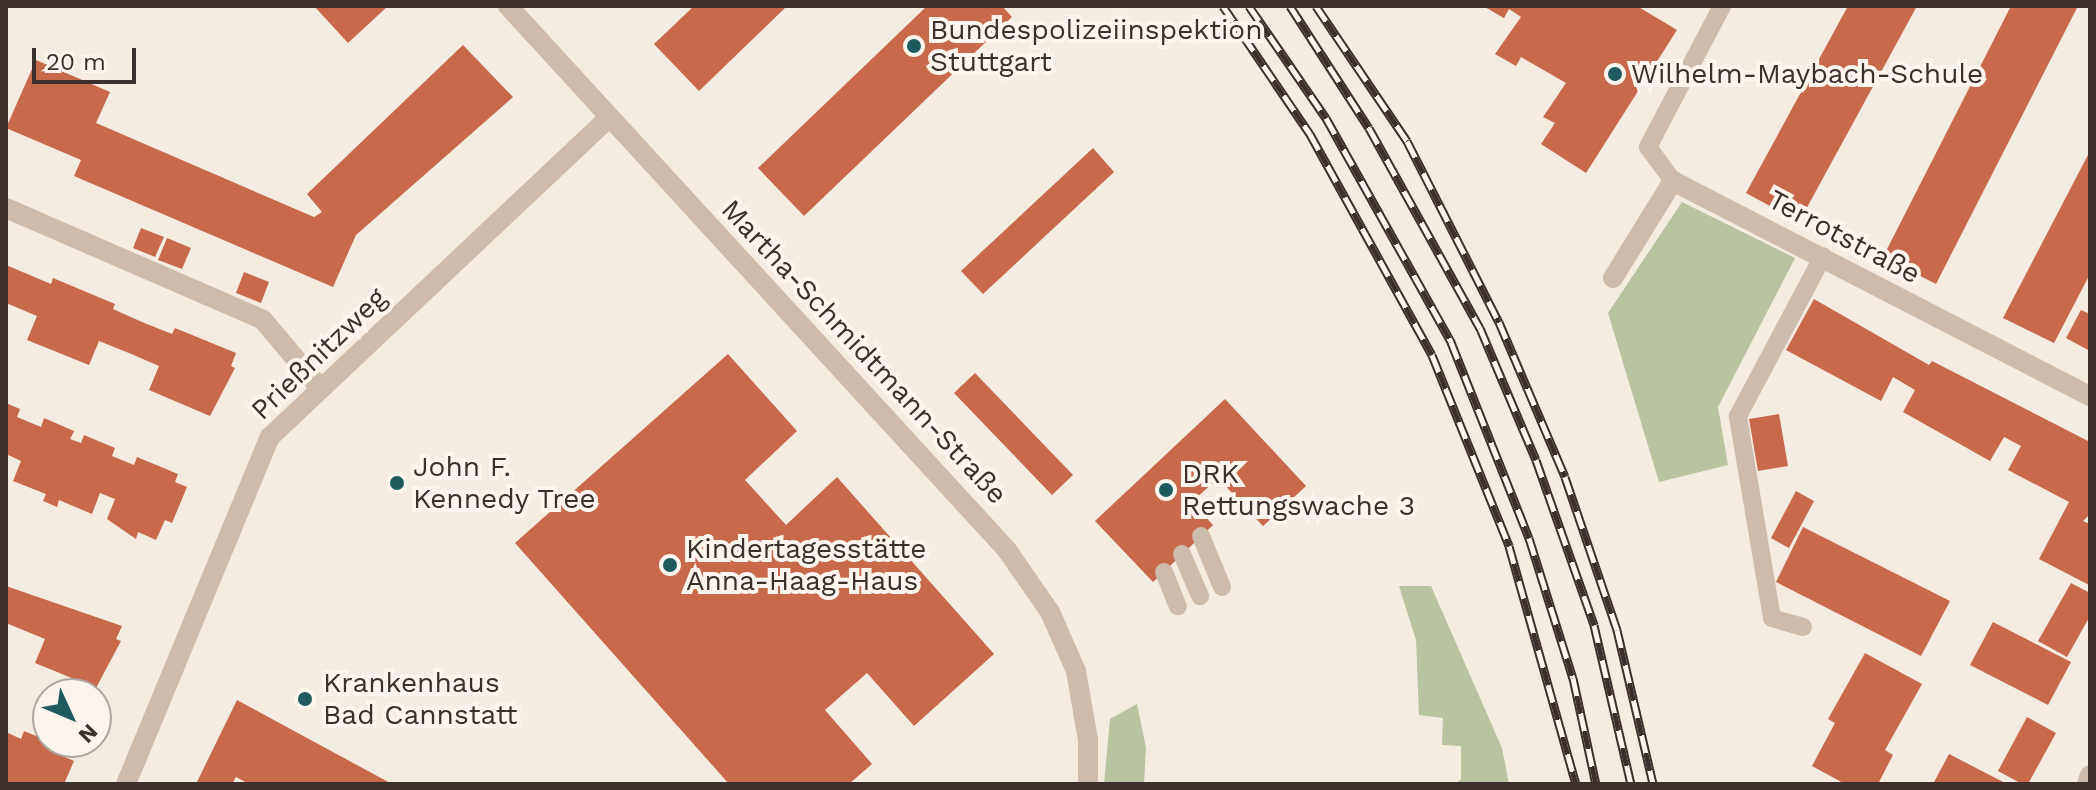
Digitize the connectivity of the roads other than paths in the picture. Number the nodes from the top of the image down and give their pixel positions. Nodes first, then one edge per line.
1 (508, 6) edge
2 (1722, 6) edge
3 (609, 117) junction
4 (1673, 181) junction
5 (6, 208) edge
6 (1823, 256) junction
7 (1613, 278) dead end
8 (321, 389) junction
9 (2090, 396) edge
10 (1201, 536) dead end
11 (1182, 554) dead end
12 (1164, 572) dead end
13 (1222, 587) dead end
14 (1200, 596) dead end
15 (1178, 606) dead end
16 (1803, 627) dead end
17 (2090, 775) edge
18 (126, 784) edge
19 (1088, 784) edge
20 (2087, 784) edge

1 - 3 street, Martha-Schmidtmann-Straße
2 - 4 lane
3 - 8 street, Prießnitzweg
3 - 19 street, Martha-Schmidtmann-Straße
4 - 6 street, Terrotstraße
4 - 7 street
5 - 8 street
6 - 9 street, Terrotstraße
6 - 16 lane
8 - 18 street, Prießnitzweg
10 - 13 lane
11 - 14 lane
12 - 15 lane
17 - 20 street

